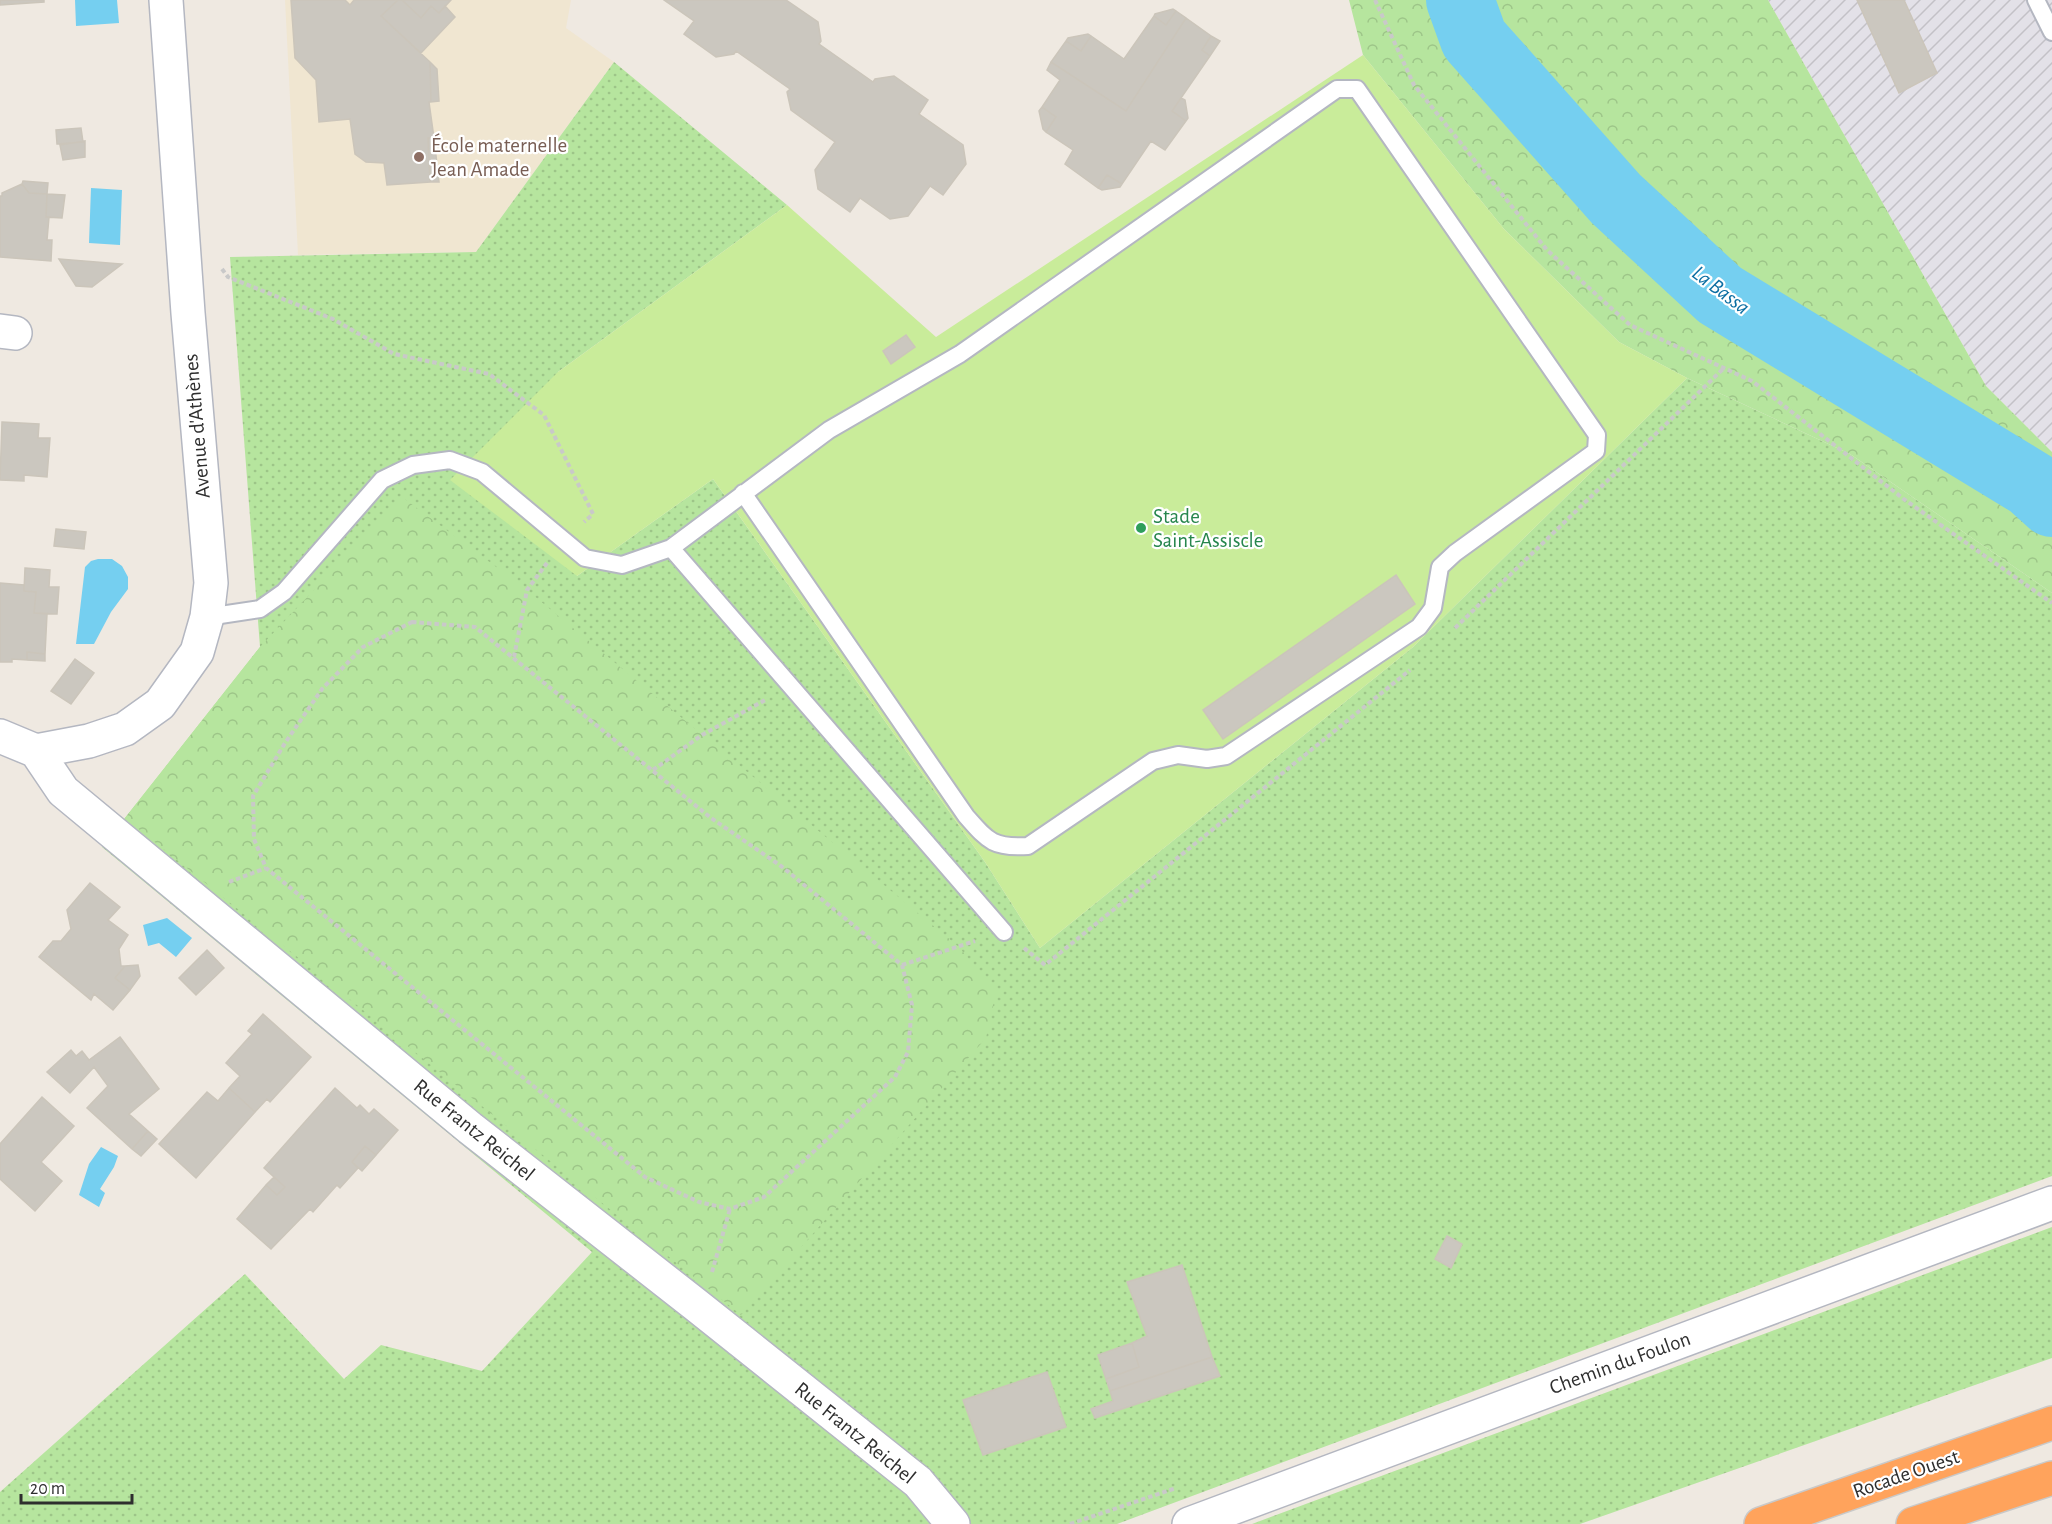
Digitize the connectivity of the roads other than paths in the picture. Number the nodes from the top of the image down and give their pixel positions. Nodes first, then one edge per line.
1 (166, 0) edge
2 (2036, 0) edge
3 (2052, 33) edge
4 (742, 493) junction
5 (671, 548) junction
6 (207, 617) junction
7 (0, 736) edge
8 (36, 751) junction
9 (1004, 932) road end
10 (2052, 1203) edge
11 (2052, 1423) edge
12 (2052, 1478) edge
13 (953, 1524) edge
14 (1189, 1524) edge
15 (1761, 1524) edge
16 (1913, 1524) edge

1 - 6 street, Avenue d'Athènes
2 - 3 lane
4 - 4 lane
4 - 5 lane
5 - 6 lane
5 - 9 lane
6 - 8 street, Avenue d'Athènes
7 - 8 street
8 - 13 street, Rue Frantz Reichel
10 - 14 street, Chemin du Foulon
11 - 15 highway, Rocade Ouest
12 - 16 highway

